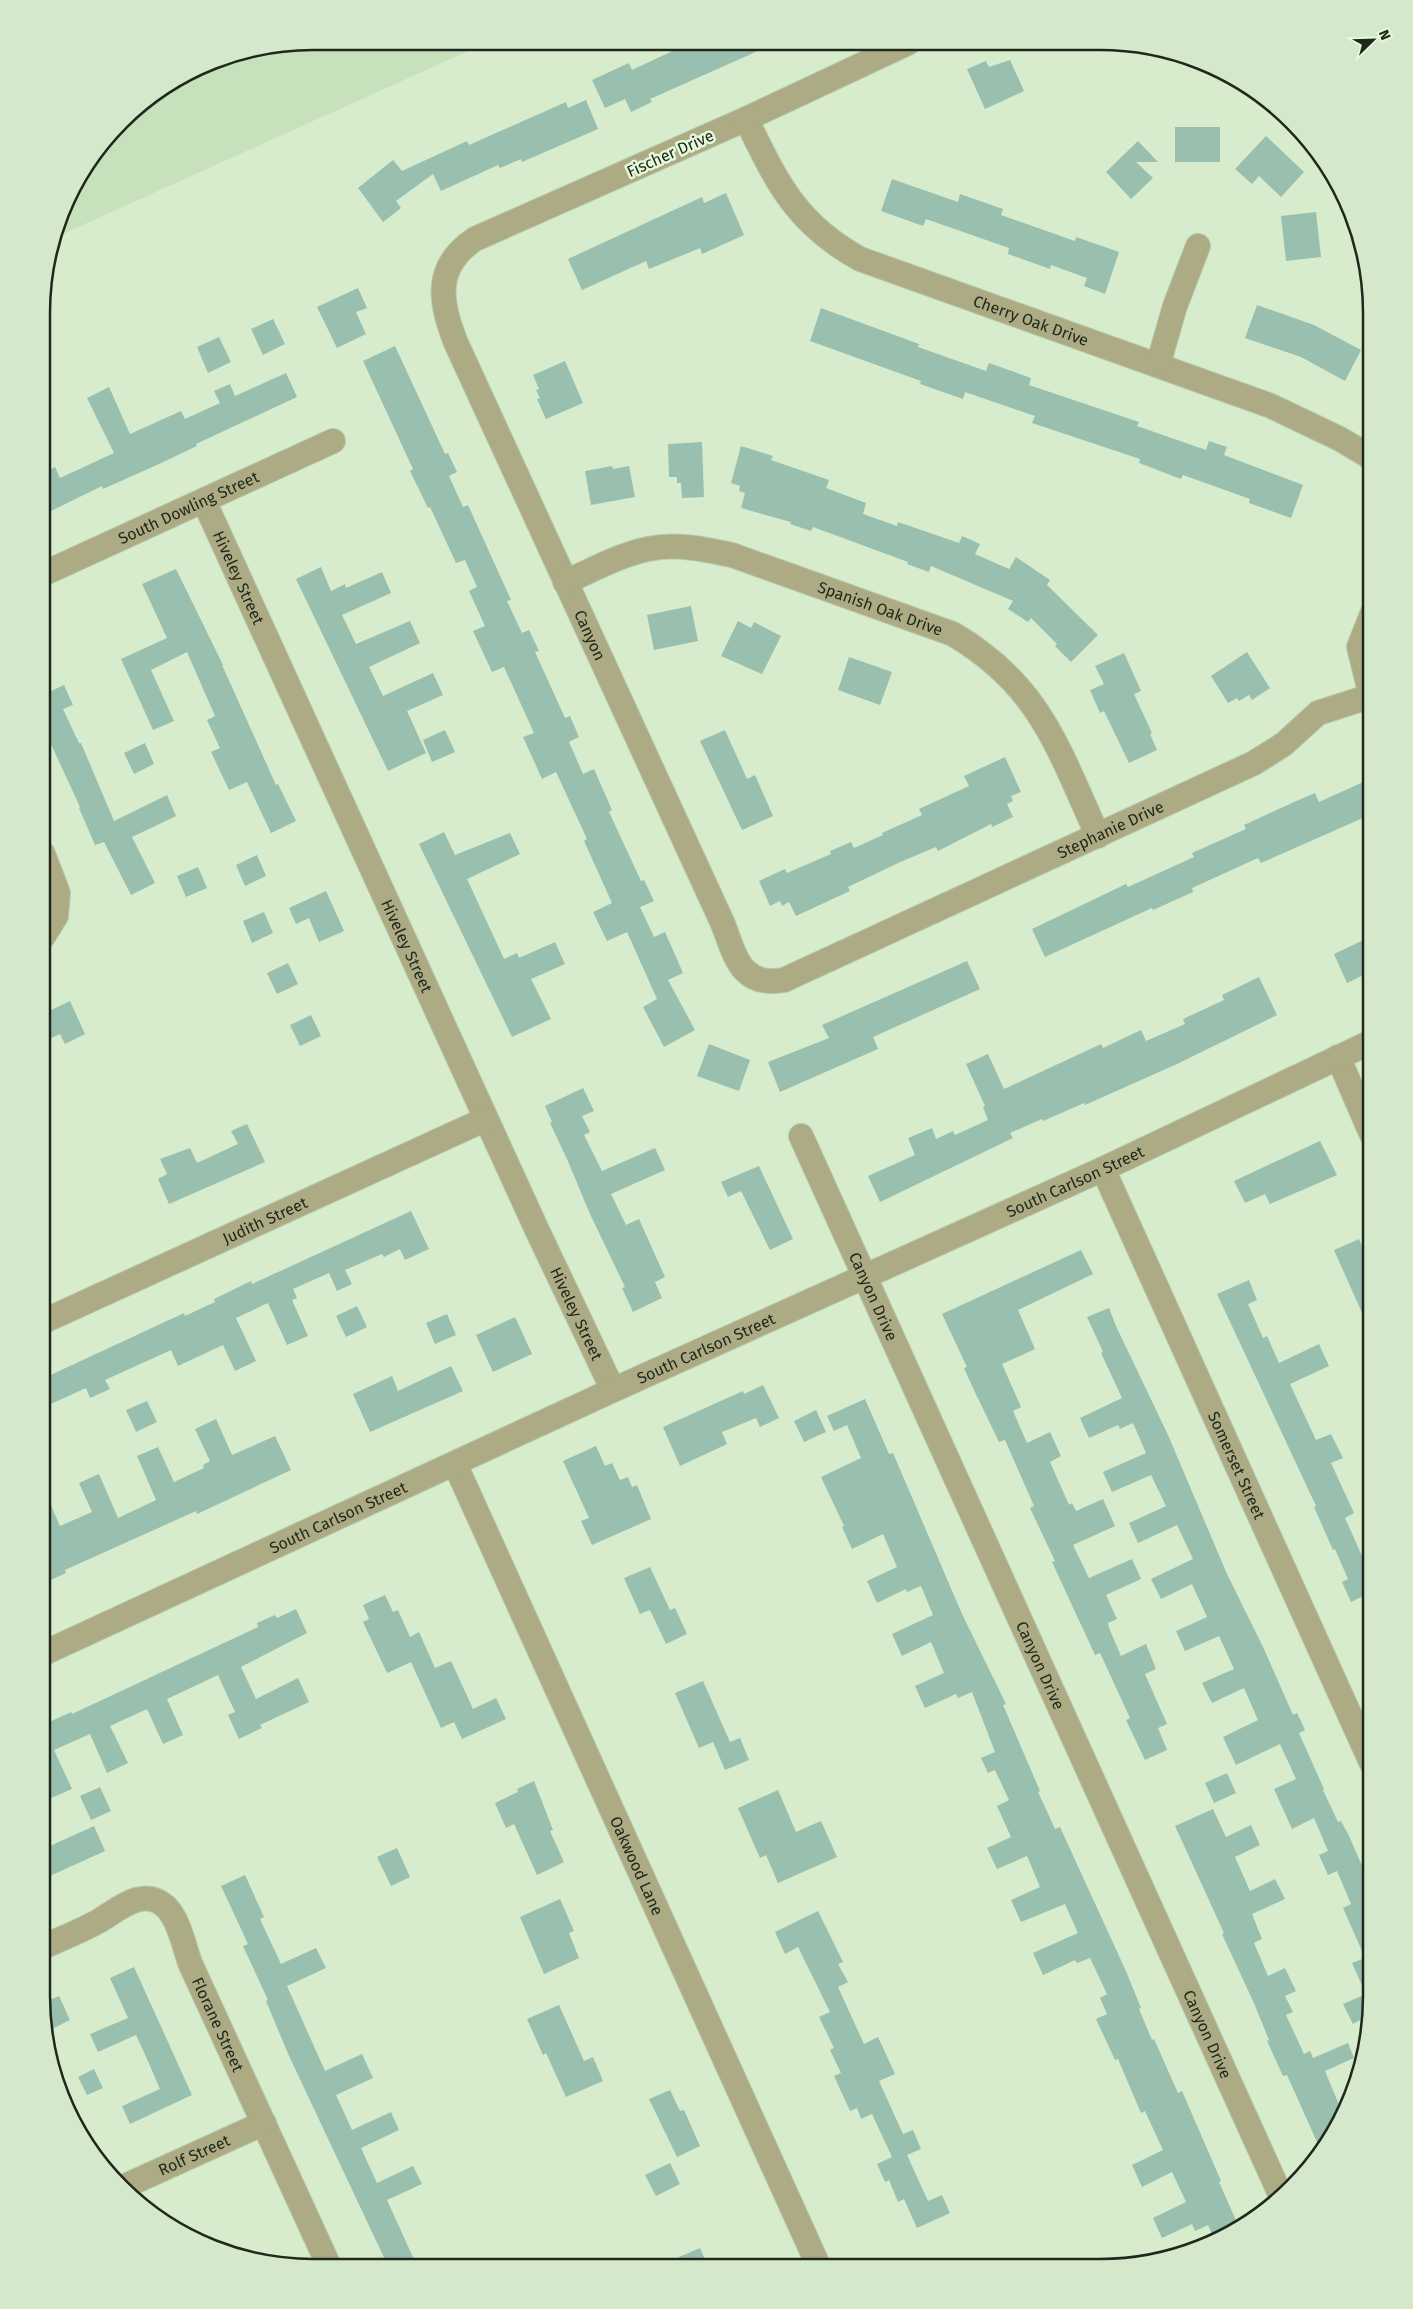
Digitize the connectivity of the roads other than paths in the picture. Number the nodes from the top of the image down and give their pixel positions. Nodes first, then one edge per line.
1 (893, 50) edge
2 (746, 119) junction
3 (1198, 246) dead end
4 (445, 277) joint
5 (1158, 365) junction
6 (333, 441) dead end
7 (1363, 453) edge
8 (204, 501) junction
9 (50, 571) edge
10 (565, 582) junction
11 (1363, 637) edge
12 (1363, 663) edge
13 (1363, 699) edge
14 (1098, 836) junction
15 (50, 872) edge
16 (50, 926) edge
17 (762, 980) joint
18 (1363, 1046) edge
19 (1338, 1058) junction
20 (1363, 1113) edge
21 (486, 1119) junction
22 (801, 1136) dead end
23 (1103, 1169) junction
24 (866, 1277) junction
25 (50, 1318) edge
26 (612, 1390) junction
27 (455, 1464) junction
28 (50, 1650) edge
29 (1363, 1744) edge
30 (50, 1944) edge
31 (264, 2123) junction
32 (129, 2184) edge
33 (1278, 2190) edge
34 (326, 2259) edge
35 (815, 2259) edge

1 - 2 street, Fischer Drive
2 - 4 street, Fischer Drive
2 - 5 street, Cherry Oak Drive
3 - 5 street
4 - 10 street, Canyon
5 - 7 street, Cherry Oak Drive
6 - 8 street, South Dowling Street
8 - 9 street, South Dowling Street
8 - 21 street, Hiveley Street
10 - 14 street, Spanish Oak Drive
10 - 17 street, Canyon
11 - 12 street, Stephanie Drive
13 - 14 street, Stephanie Drive
14 - 17 street, Stephanie Drive
15 - 16 street
18 - 19 street, South Carlson Street
19 - 20 street
19 - 23 street, South Carlson Street
21 - 25 street, Judith Street
21 - 26 street, Hiveley Street
22 - 24 street, Canyon Drive
23 - 24 street, South Carlson Street
23 - 29 street, Somerset Street
24 - 26 street, South Carlson Street
24 - 33 street, Canyon Drive
26 - 27 street, South Carlson Street
27 - 28 street, South Carlson Street
27 - 35 street, Oakwood Lane
30 - 31 street, Florane Street
31 - 32 street, Rolf Street
31 - 34 street, Florane Street

